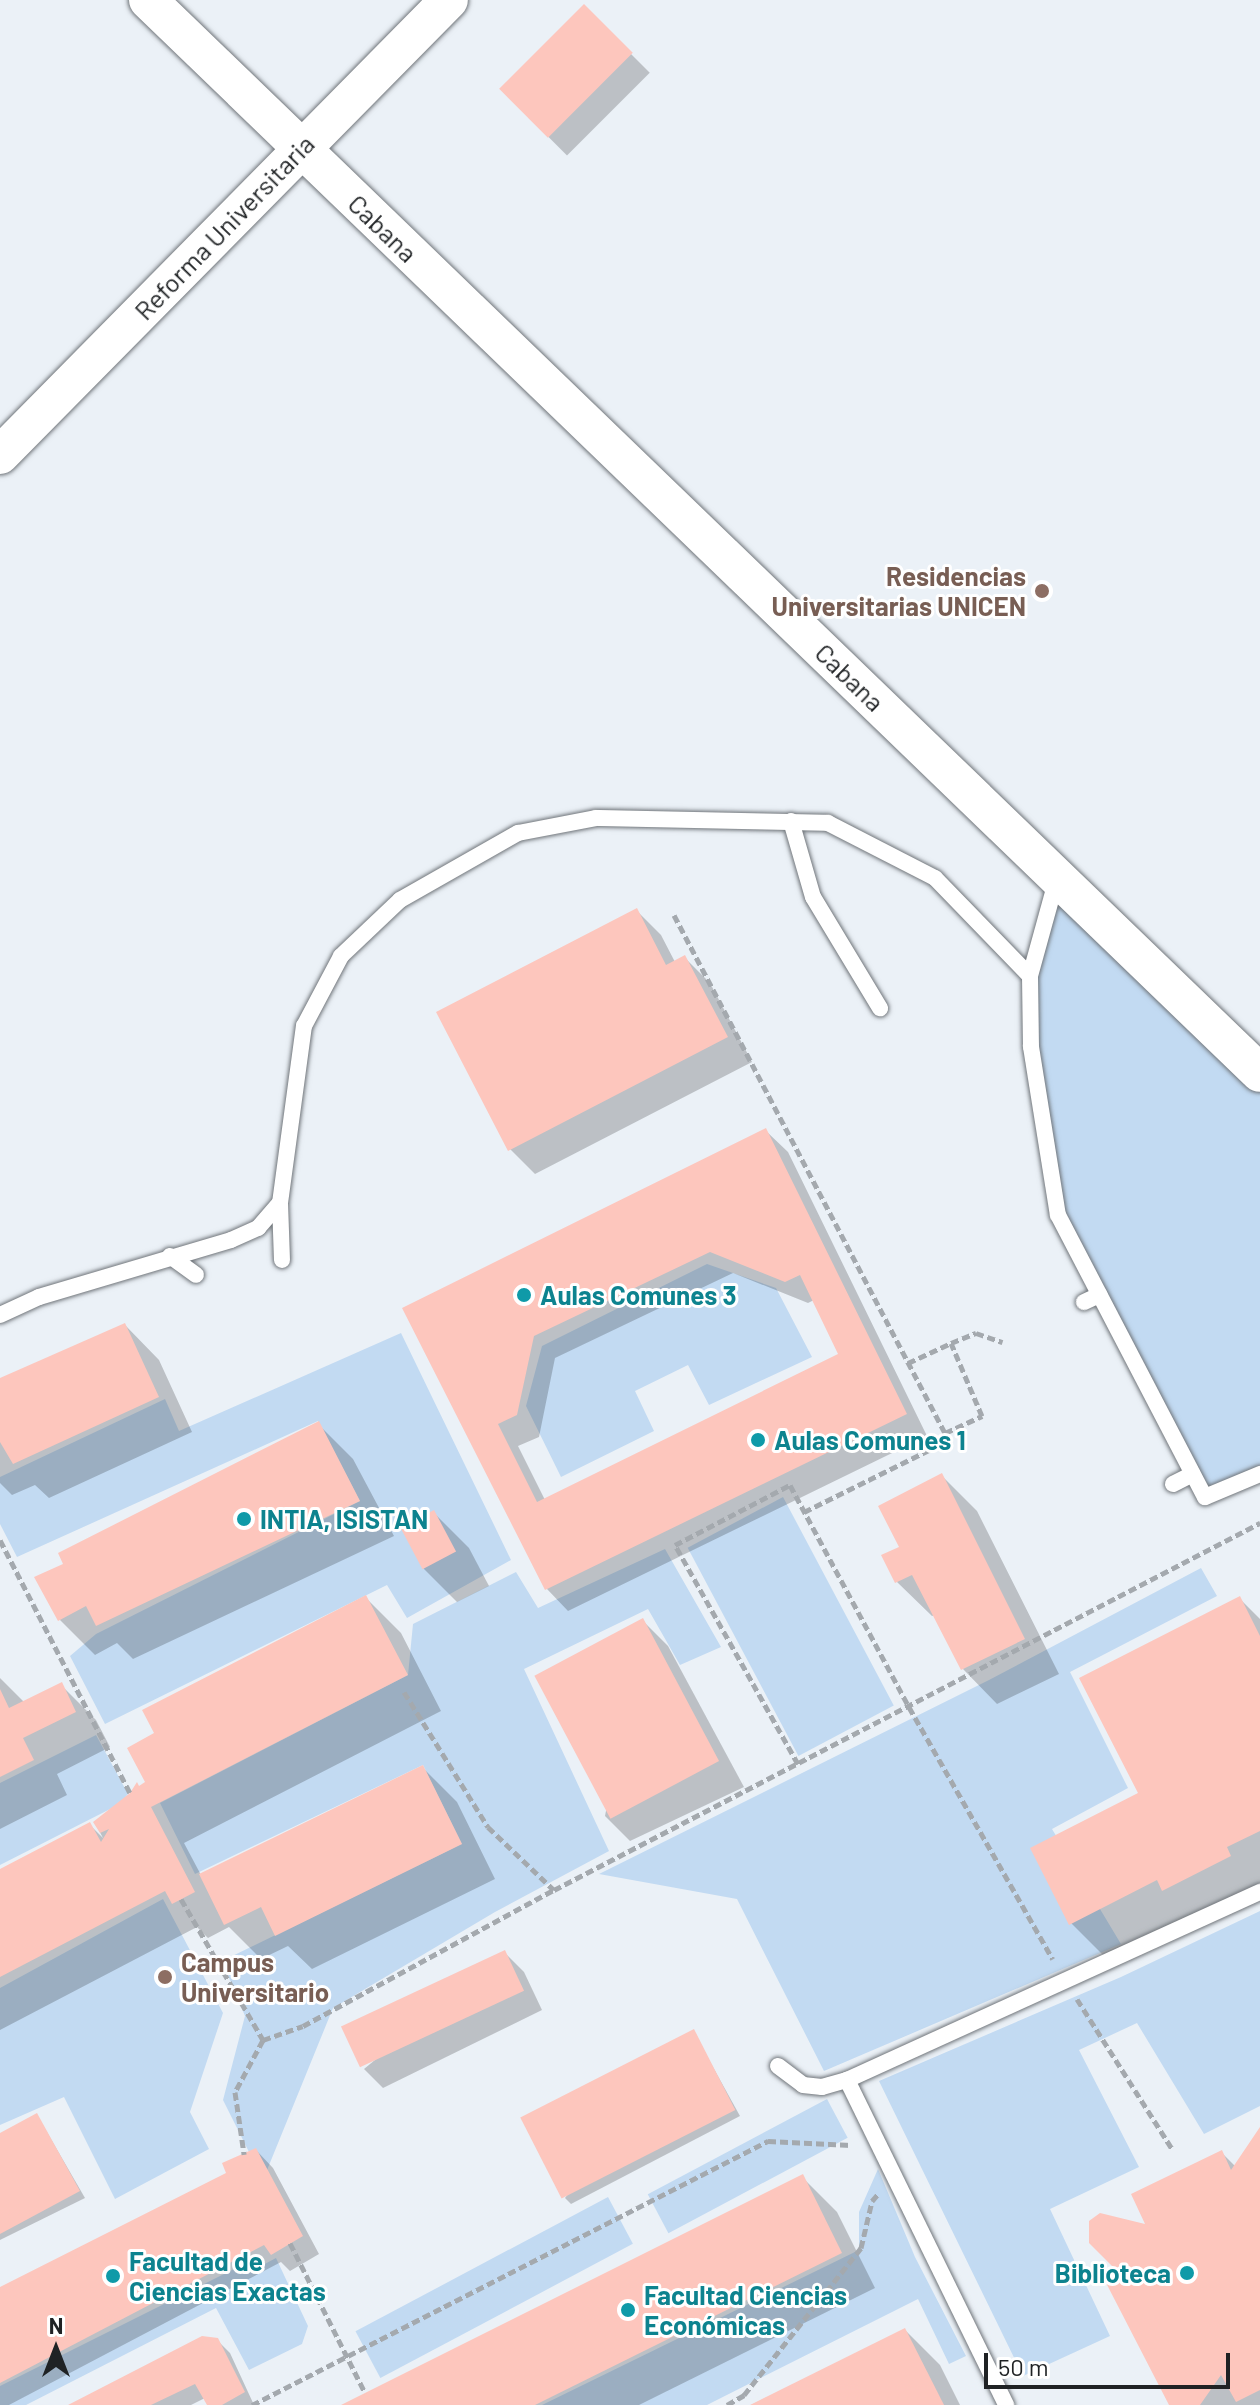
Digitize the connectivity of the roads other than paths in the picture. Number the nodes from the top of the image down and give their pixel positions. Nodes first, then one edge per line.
1 (148, 0) edge
2 (449, 0) edge
3 (300, 149) junction
4 (0, 455) edge
5 (791, 821) junction
6 (1058, 876) junction
7 (1030, 976) junction
8 (880, 1008) dead end
9 (1260, 1073) edge
10 (280, 1203) junction
11 (170, 1256) junction
12 (282, 1260) dead end
13 (196, 1275) dead end
14 (0, 1315) edge
15 (1193, 1474) junction
16 (1260, 1474) edge
17 (1173, 1484) dead end
18 (1260, 1892) edge
19 (778, 2066) dead end
20 (847, 2080) junction
21 (1006, 2405) edge

1 - 3 street, Cabana
2 - 3 street, Reforma Universitaria
3 - 4 street, Reforma Universitaria
3 - 6 street, Cabana
5 - 7 lane
5 - 8 lane
5 - 10 lane
6 - 7 lane
6 - 9 street, Cabana
7 - 15 lane
10 - 11 lane
10 - 12 lane
11 - 13 lane
11 - 14 lane
15 - 16 lane
15 - 17 lane
18 - 20 lane
19 - 20 lane
20 - 21 lane

